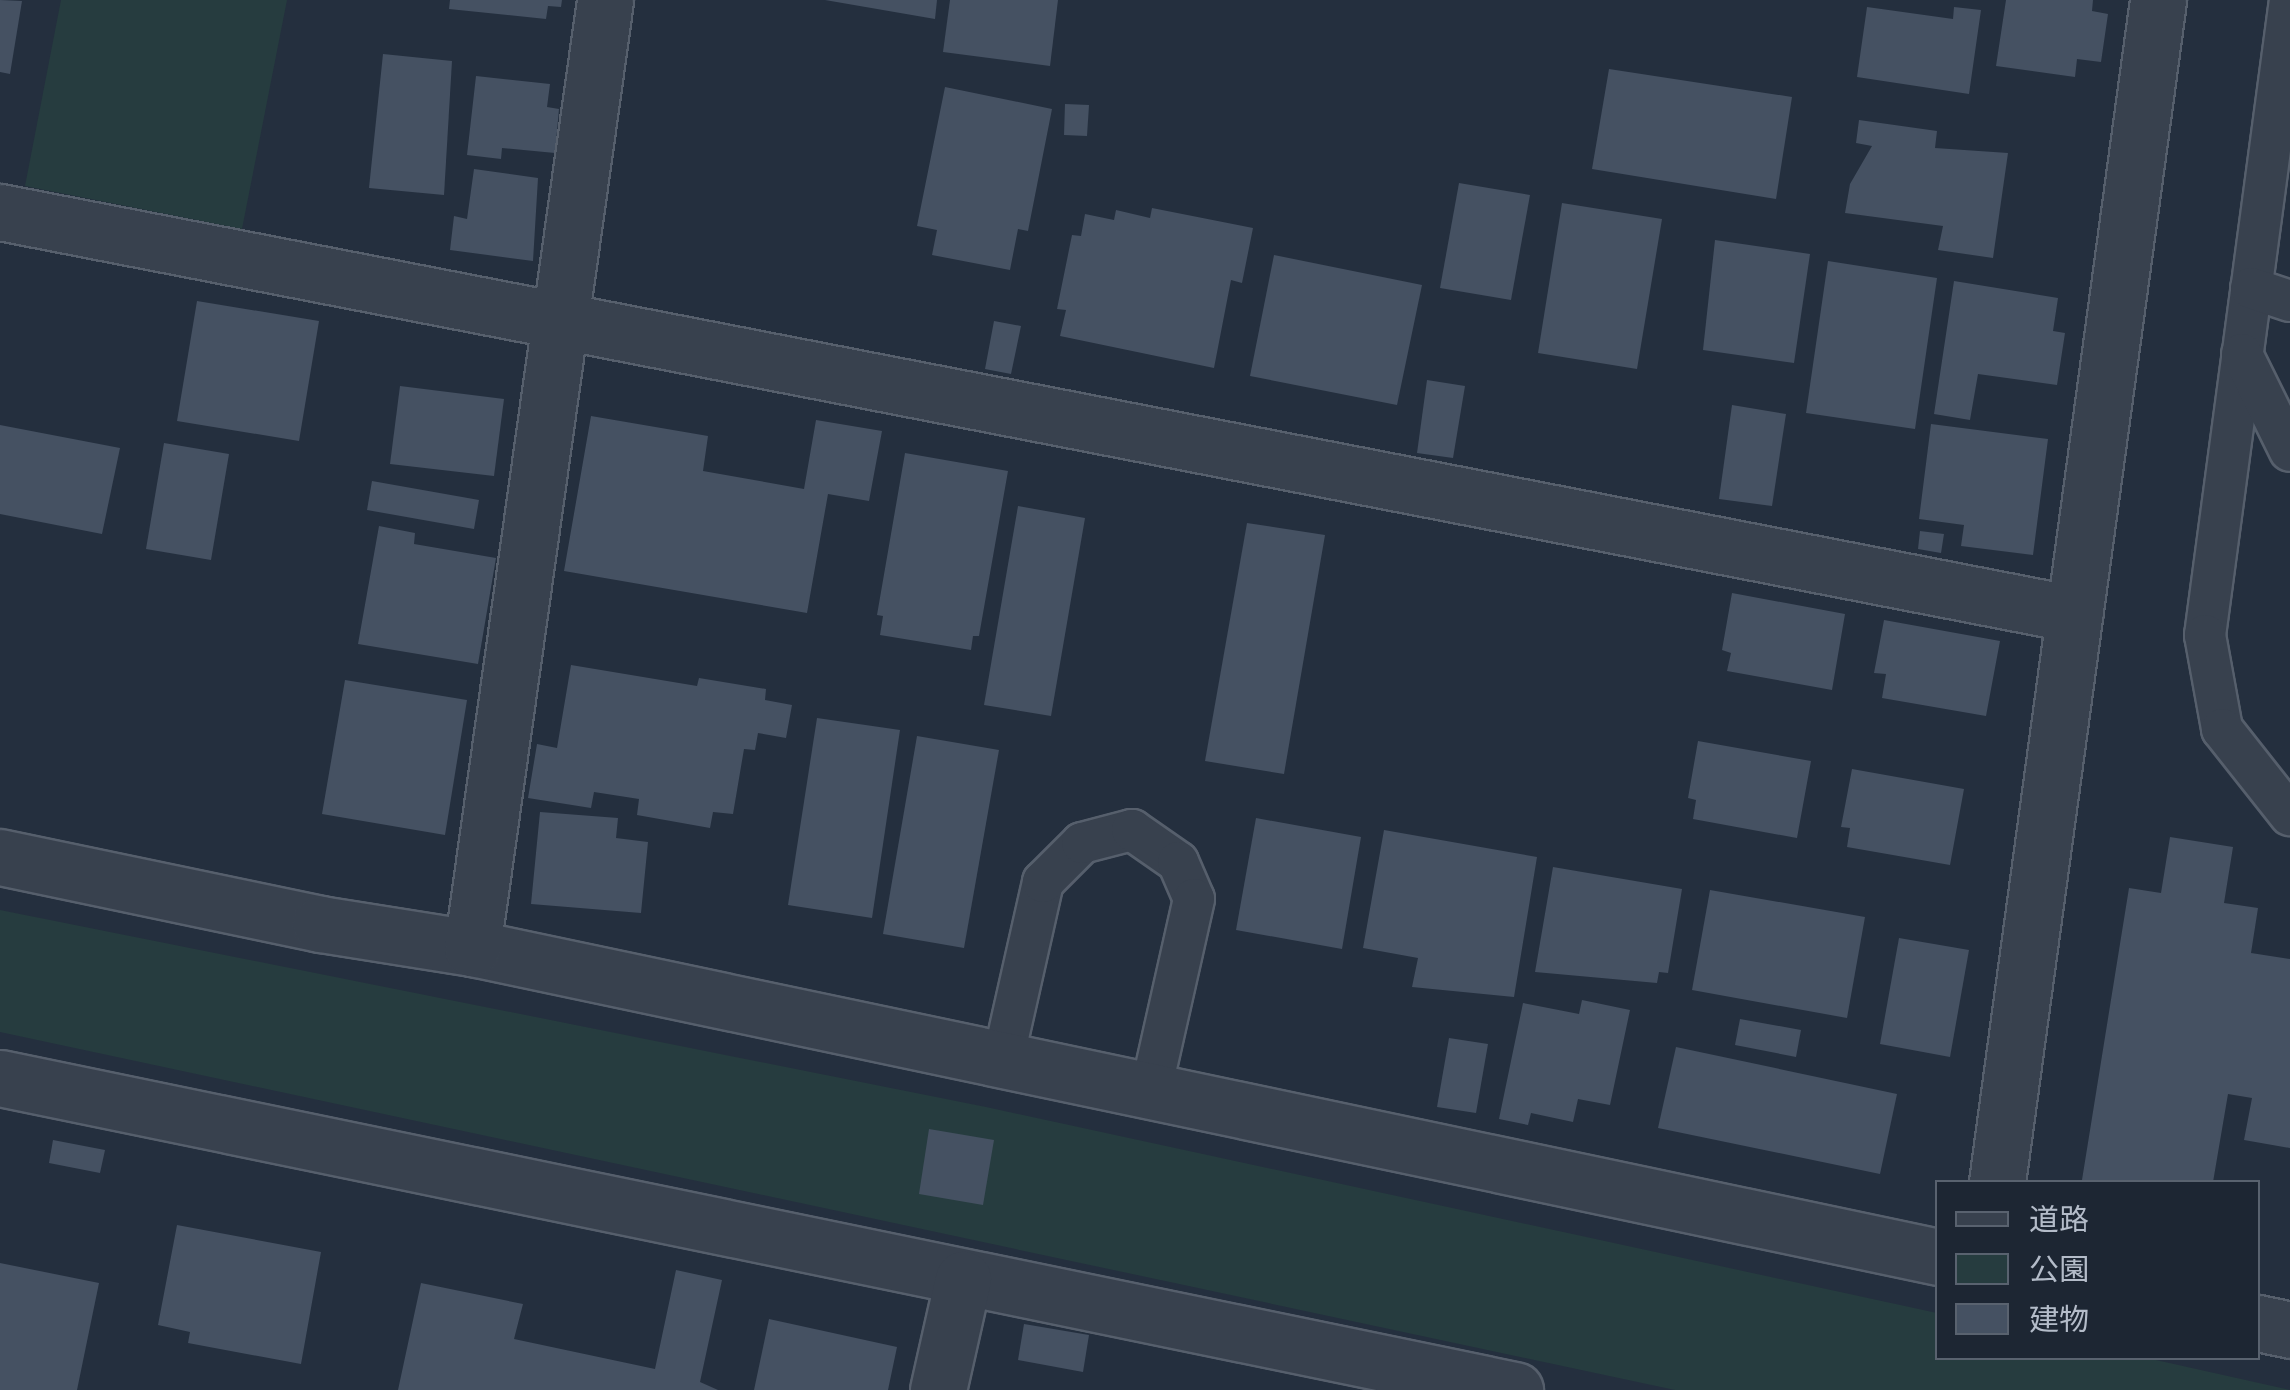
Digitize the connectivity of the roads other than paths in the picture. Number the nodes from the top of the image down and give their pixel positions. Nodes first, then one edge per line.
1 (606, 0) edge
2 (2158, 0) edge
3 (2289, 15) edge
4 (0, 212) edge
5 (2251, 288) junction
6 (2290, 301) edge
7 (560, 320) junction
8 (2242, 354) junction
9 (2290, 451) edge
10 (2074, 614) junction
11 (2290, 815) edge
12 (0, 857) edge
13 (472, 948) junction
14 (1002, 1064) junction
15 (0, 1078) edge
16 (1150, 1095) junction
17 (1997, 1180) edge
18 (1935, 1256) edge
19 (963, 1279) junction
20 (938, 1390) edge
21 (1515, 1390) edge

1 - 7 street
2 - 10 street
3 - 5 lane
4 - 7 street
5 - 6 lane
5 - 8 lane
7 - 10 street
7 - 13 street
8 - 9 lane
8 - 11 lane
10 - 17 street
12 - 13 street
13 - 14 street
14 - 16 street
14 - 16 lane
15 - 19 street
16 - 18 street
19 - 20 street
19 - 21 street

